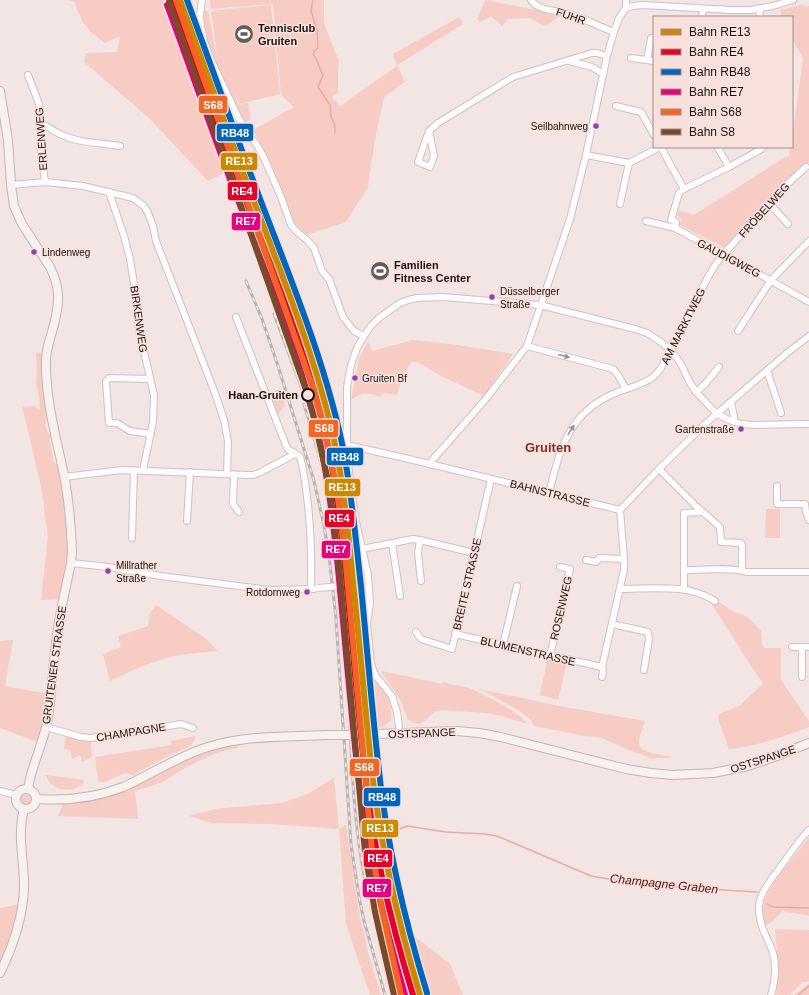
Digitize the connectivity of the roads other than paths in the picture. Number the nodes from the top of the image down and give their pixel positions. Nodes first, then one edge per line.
1 (202, 0) edge
2 (531, 0) edge
3 (626, 0) edge
4 (793, 0) edge
5 (626, 8) junction
6 (759, 8) junction
7 (702, 9) junction
8 (702, 16) edge
9 (760, 16) edge
10 (614, 32) junction
11 (653, 38) edge
12 (607, 56) junction
13 (631, 58) dead end
14 (651, 60) edge
15 (568, 61) junction
16 (28, 74) dead end
17 (603, 74) junction
18 (0, 91) edge
19 (616, 106) dead end
20 (41, 123) junction
21 (429, 131) junction
22 (653, 133) edge
23 (120, 146) dead end
24 (658, 148) edge
25 (661, 148) edge
26 (718, 148) dead end
27 (763, 148) edge
28 (586, 155) junction
29 (629, 163) junction
30 (729, 167) junction
31 (807, 168) edge
32 (44, 182) junction
33 (11, 186) junction
34 (684, 189) junction
35 (109, 192) junction
36 (769, 203) junction
37 (620, 204) dead end
38 (646, 221) dead end
39 (788, 224) dead end
40 (672, 225) junction
41 (809, 241) edge
42 (723, 254) junction
43 (771, 280) junction
44 (809, 302) edge
45 (540, 305) junction
46 (236, 317) dead end
47 (738, 331) dead end
48 (364, 336) junction
49 (809, 336) edge
50 (527, 346) junction
51 (671, 350) junction
52 (719, 367) dead end
53 (767, 370) junction
54 (150, 379) junction
55 (626, 389) junction
56 (696, 392) junction
57 (731, 402) junction
58 (781, 413) dead end
59 (717, 414) junction
60 (735, 422) junction
61 (809, 424) edge
62 (151, 434) junction
63 (347, 445) junction
64 (295, 454) junction
65 (429, 464) junction
66 (659, 469) junction
67 (134, 470) junction
68 (144, 470) junction
69 (190, 472) junction
70 (230, 474) junction
71 (64, 477) junction
72 (491, 479) junction
73 (777, 486) dead end
74 (549, 493) junction
75 (620, 510) junction
76 (239, 512) dead end
77 (703, 512) junction
78 (809, 520) edge
79 (188, 521) dead end
80 (132, 538) dead end
81 (420, 540) junction
82 (392, 543) junction
83 (362, 549) junction
84 (474, 553) junction
85 (624, 559) junction
86 (586, 560) dead end
87 (71, 563) junction
88 (560, 567) dead end
89 (684, 570) junction
90 (742, 570) junction
91 (809, 572) edge
92 (422, 581) dead end
93 (369, 584) junction
94 (516, 586) dead end
95 (315, 589) junction
96 (620, 589) junction
97 (684, 590) junction
98 (400, 596) dead end
99 (714, 600) dead end
100 (612, 624) junction
101 (416, 632) dead end
102 (455, 634) junction
103 (503, 645) junction
104 (809, 647) edge
105 (792, 648) dead end
106 (802, 648) junction
107 (550, 656) junction
108 (602, 667) junction
109 (644, 670) dead end
110 (602, 677) dead end
111 (802, 677) dead end
112 (46, 727) junction
113 (193, 728) dead end
114 (400, 734) junction
115 (809, 743) edge
116 (28, 788) junction
117 (0, 791) edge
118 (16, 795) junction
119 (37, 799) junction
120 (24, 809) junction
121 (809, 830) edge
122 (0, 973) edge
123 (771, 995) edge

1 - 48 street
2 - 10 street, FUHR
3 - 5 street
4 - 6 street
5 - 7 street
5 - 10 street
6 - 7 street
6 - 9 street
7 - 8 street
10 - 12 street
11 - 14 street
12 - 15 street
12 - 17 street
13 - 14 street
15 - 17 street
15 - 21 street
16 - 20 street, ERLENWEG
17 - 28 street
18 - 33 main road
19 - 22 street
20 - 23 street
20 - 32 street, ERLENWEG
21 - 21 street
24 - 29 street
25 - 34 street
26 - 30 street
27 - 30 street
28 - 29 street
28 - 45 street
29 - 37 street
30 - 34 street
31 - 36 street, FRÖBELWEG
32 - 33 street
32 - 35 street
33 - 71 main road
34 - 40 street
35 - 54 street, BIRKENWEG
35 - 70 street
36 - 39 street
36 - 42 street, FRÖBELWEG
38 - 40 street, GAUDIGWEG
40 - 42 street, GAUDIGWEG
41 - 43 street
42 - 43 street, GAUDIGWEG
42 - 51 street, AM MARKTWEG
43 - 44 street, GAUDIGWEG
43 - 47 street
45 - 48 street
45 - 50 street
45 - 51 street
46 - 64 street
48 - 63 street
49 - 53 street
50 -> 55 street
50 - 65 street
51 - 55 street, AM MARKTWEG
51 - 56 street
52 - 56 street
53 - 57 street
53 - 58 street
54 - 62 street, BIRKENWEG
54 - 62 street
74 -> 55 street, AM MARKTWEG
56 - 59 street
57 - 59 street
57 - 60 street
59 - 60 street
59 - 66 street
60 - 61 street
62 - 68 street, BIRKENWEG
63 - 65 street, BAHNSTRASSE
63 - 83 street
64 - 70 street
64 - 95 street
65 - 72 street, BAHNSTRASSE
66 - 75 street
66 - 77 street
67 - 68 street
67 - 71 street
67 - 80 street
68 - 69 street
69 - 70 street
69 - 79 street
70 - 76 street
71 - 87 main road
72 - 74 street, BAHNSTRASSE
72 - 84 street, BREITE STRASSE
73 - 78 street
74 - 75 street, BAHNSTRASSE
75 - 85 street
77 - 89 street
77 - 90 street
81 - 82 street
81 - 84 street
81 - 92 street
82 - 83 street
82 - 98 street
83 - 93 street
84 - 102 street, BREITE STRASSE
85 - 86 street
85 - 96 street
87 - 95 street
87 - 112 main road, GRUITENER STRASSE
88 - 107 street, ROSENWEG
89 - 90 street
89 - 97 street
90 - 91 street
93 - 95 street, bridge
93 - 114 street
94 - 103 street
96 - 97 street
96 - 100 street
97 - 99 street
100 - 108 street
100 - 109 street
101 - 102 street, BREITE STRASSE
102 - 103 street, BLUMENSTRASSE
103 - 107 street, BLUMENSTRASSE
104 - 106 street
105 - 106 street
106 - 111 street
107 - 108 street, BLUMENSTRASSE
108 - 110 street
112 - 113 street, CHAMPAGNE
112 - 116 main road, GRUITENER STRASSE
114 - 115 main road, OSTSPANGE
114 - 119 main road, OSTSPANGE, bridge
116 - 118 main road
116 - 119 main road
117 - 118 street
118 - 120 main road
119 - 120 main road
120 - 122 main road
121 - 123 street

